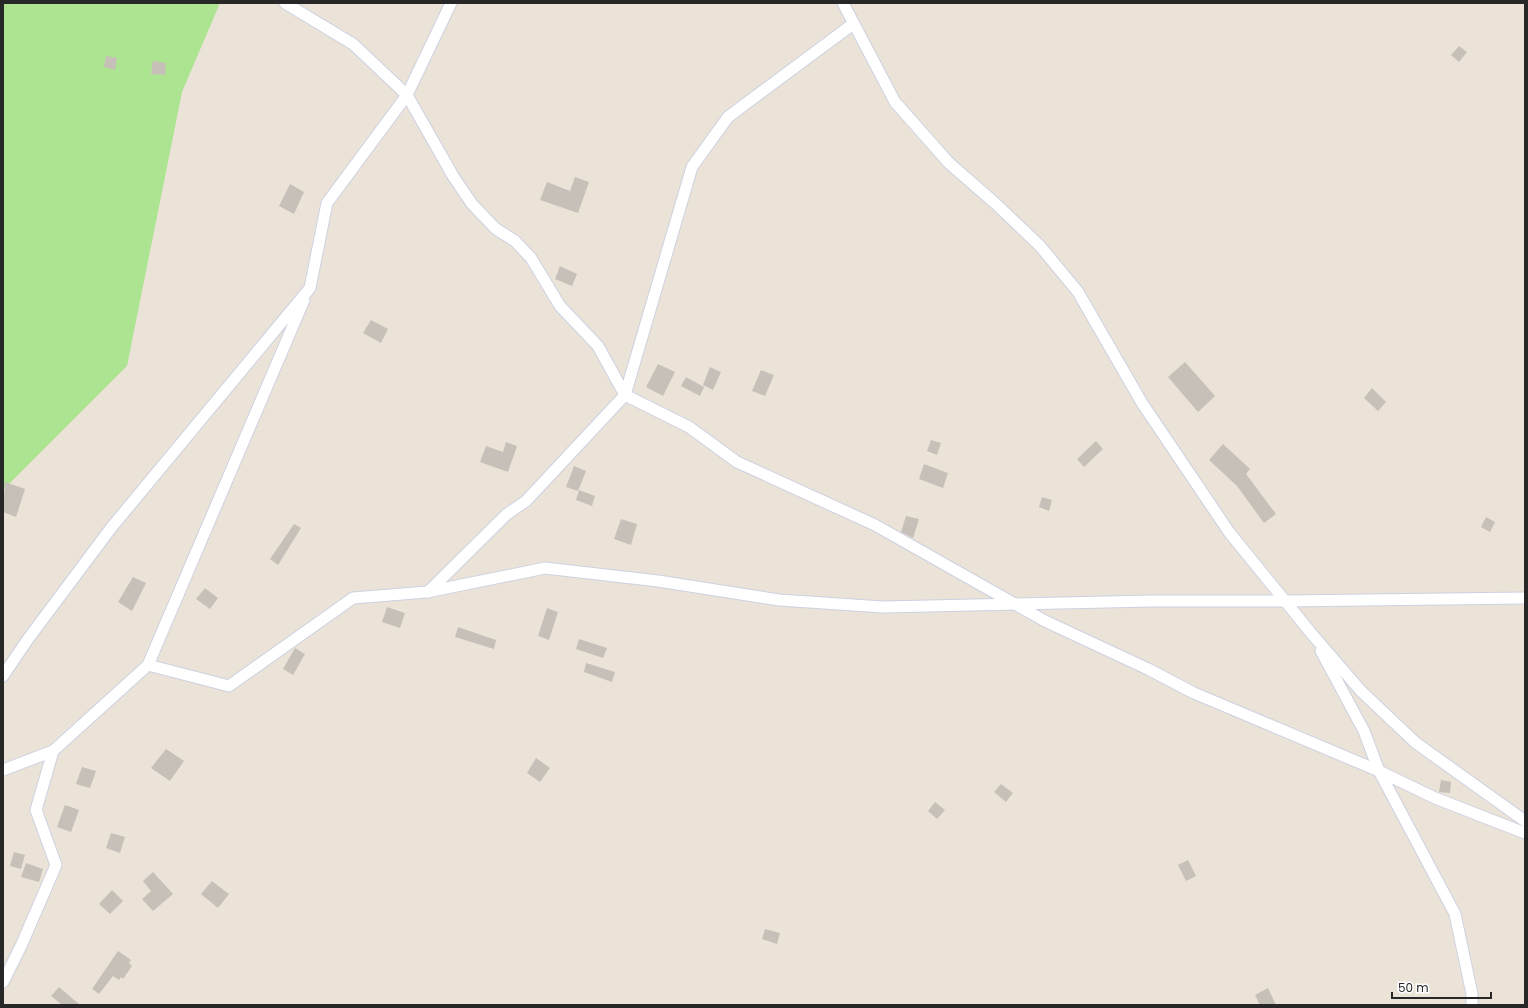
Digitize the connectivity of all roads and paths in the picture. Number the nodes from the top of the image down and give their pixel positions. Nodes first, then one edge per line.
1 (285, 3) edge
2 (451, 3) edge
3 (843, 3) edge
4 (853, 24) junction
5 (407, 95) junction
6 (310, 288) junction
7 (625, 395) junction
8 (427, 592) junction
9 (1525, 598) edge
10 (1285, 601) junction
11 (1014, 604) junction
12 (1311, 633) junction
13 (148, 665) junction
14 (3, 676) edge
15 (53, 751) junction
16 (3, 770) edge
17 (1379, 771) junction
18 (1525, 821) edge
19 (1525, 833) edge
20 (3, 982) edge
21 (1472, 1005) edge

1 - 5 street
2 - 5 street
3 - 4 street
4 - 7 street
4 - 10 street
5 - 6 street
5 - 7 street
6 - 13 street
6 - 14 street
7 - 8 street
7 - 11 street
8 - 11 street
8 - 13 street
9 - 10 street
10 - 11 street
10 - 12 street
11 - 17 street
12 - 17 street
12 - 18 street
13 - 15 street
15 - 16 street
15 - 20 street
17 - 19 street
17 - 21 street

